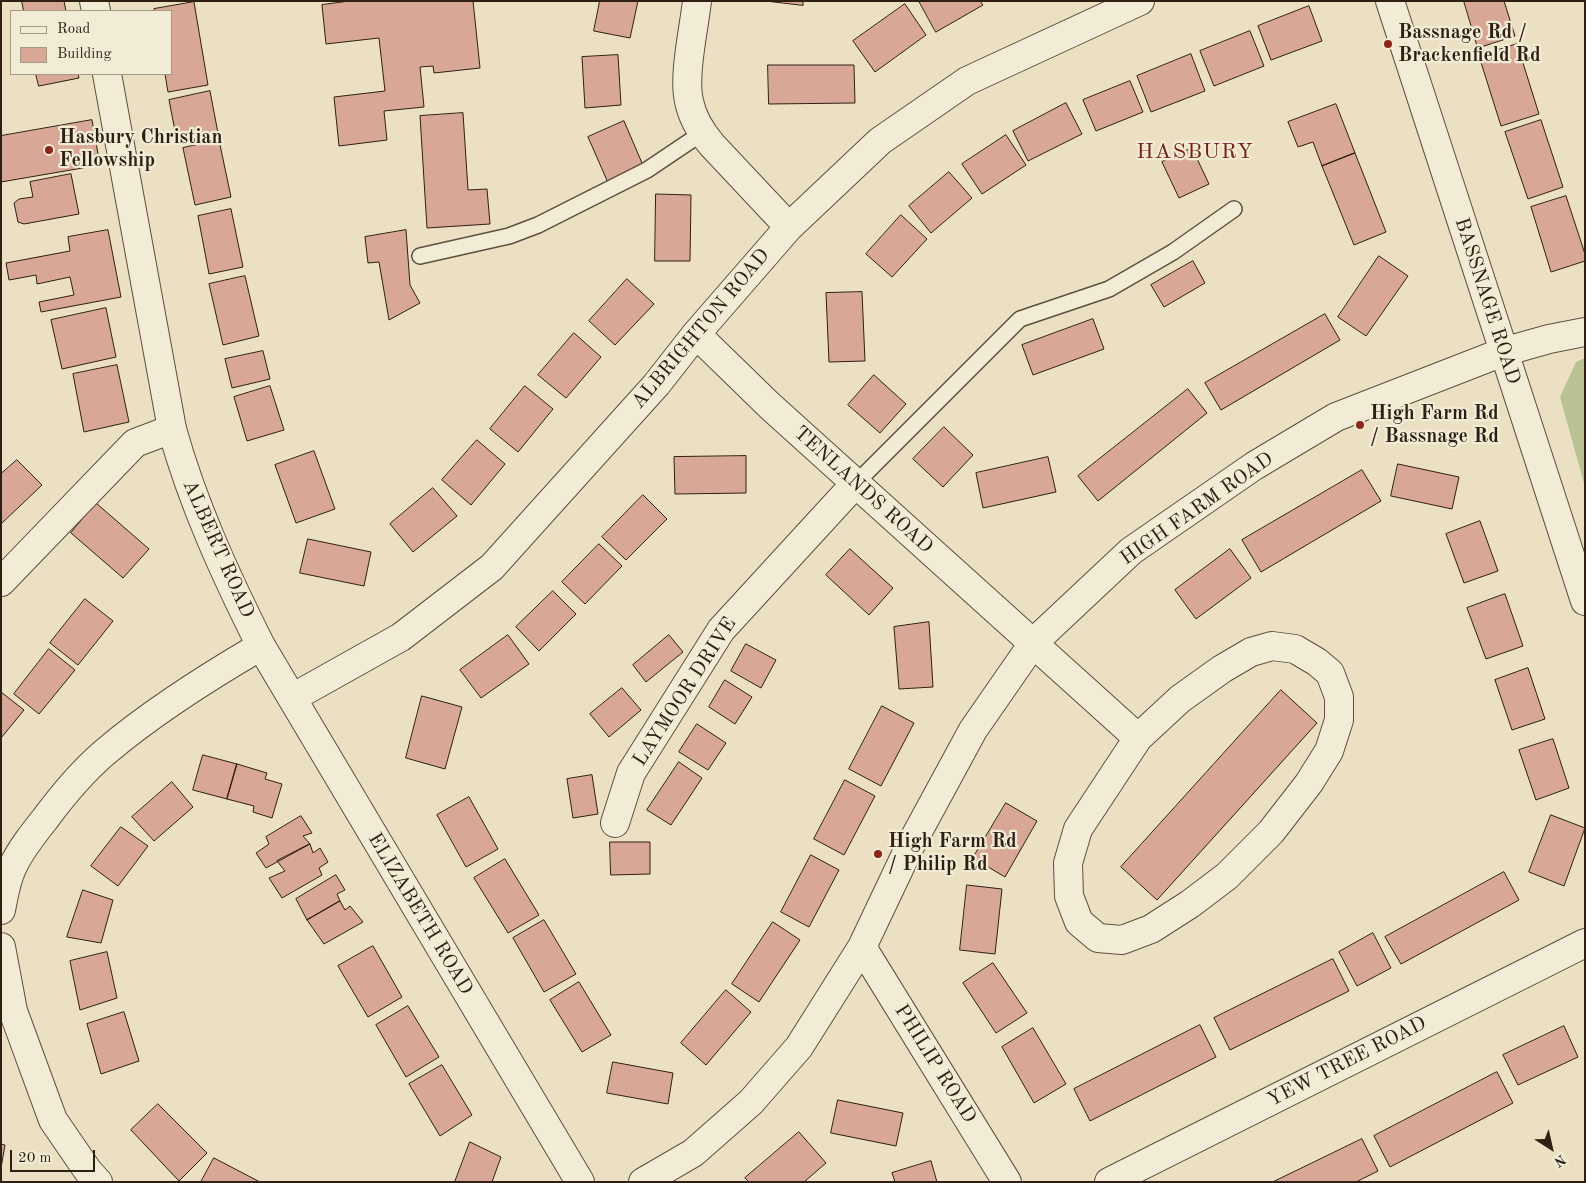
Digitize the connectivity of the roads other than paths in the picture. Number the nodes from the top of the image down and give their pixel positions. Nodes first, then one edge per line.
1 (697, 1) edge
2 (1140, 1) edge
3 (1390, 1) edge
4 (107, 75) edge
5 (702, 133) junction
6 (1234, 209) dead end
7 (788, 227) junction
8 (420, 256) dead end
9 (1585, 332) edge
10 (696, 334) junction
11 (1503, 352) junction
12 (172, 429) junction
13 (855, 484) junction
14 (1, 582) edge
15 (1585, 601) edge
16 (1034, 642) junction
17 (262, 646) junction
18 (292, 698) junction
19 (1138, 738) junction
20 (615, 824) dead end
21 (1, 910) edge
22 (1585, 943) edge
23 (1, 947) edge
24 (862, 947) junction
25 (88, 1178) edge
26 (580, 1182) edge
27 (643, 1182) edge
28 (1007, 1182) edge
29 (1109, 1182) edge

1 - 5 street
2 - 7 street, ALBRIGHTON ROAD
3 - 11 street, BASSNAGE ROAD
4 - 12 street, ALBERT ROAD
5 - 7 street
5 - 8 lane
6 - 13 lane
7 - 10 street, ALBRIGHTON ROAD
9 - 11 street, HIGH FARM ROAD
10 - 13 street, TENLANDS ROAD
10 - 18 street, ALBRIGHTON ROAD
11 - 15 street, BASSNAGE ROAD
11 - 16 street, HIGH FARM ROAD
12 - 14 street
12 - 17 street, ALBERT ROAD
13 - 16 street, TENLANDS ROAD
13 - 20 street, LAYMOOR DRIVE
16 - 19 street, TENLANDS ROAD
16 - 24 street, HIGH FARM ROAD
17 - 18 street, ELIZABETH ROAD
17 - 21 street
18 - 26 street, ELIZABETH ROAD
19 - 19 street
22 - 29 street, YEW TREE ROAD
23 - 25 street
24 - 27 street, HIGH FARM ROAD
24 - 28 street, PHILIP ROAD

